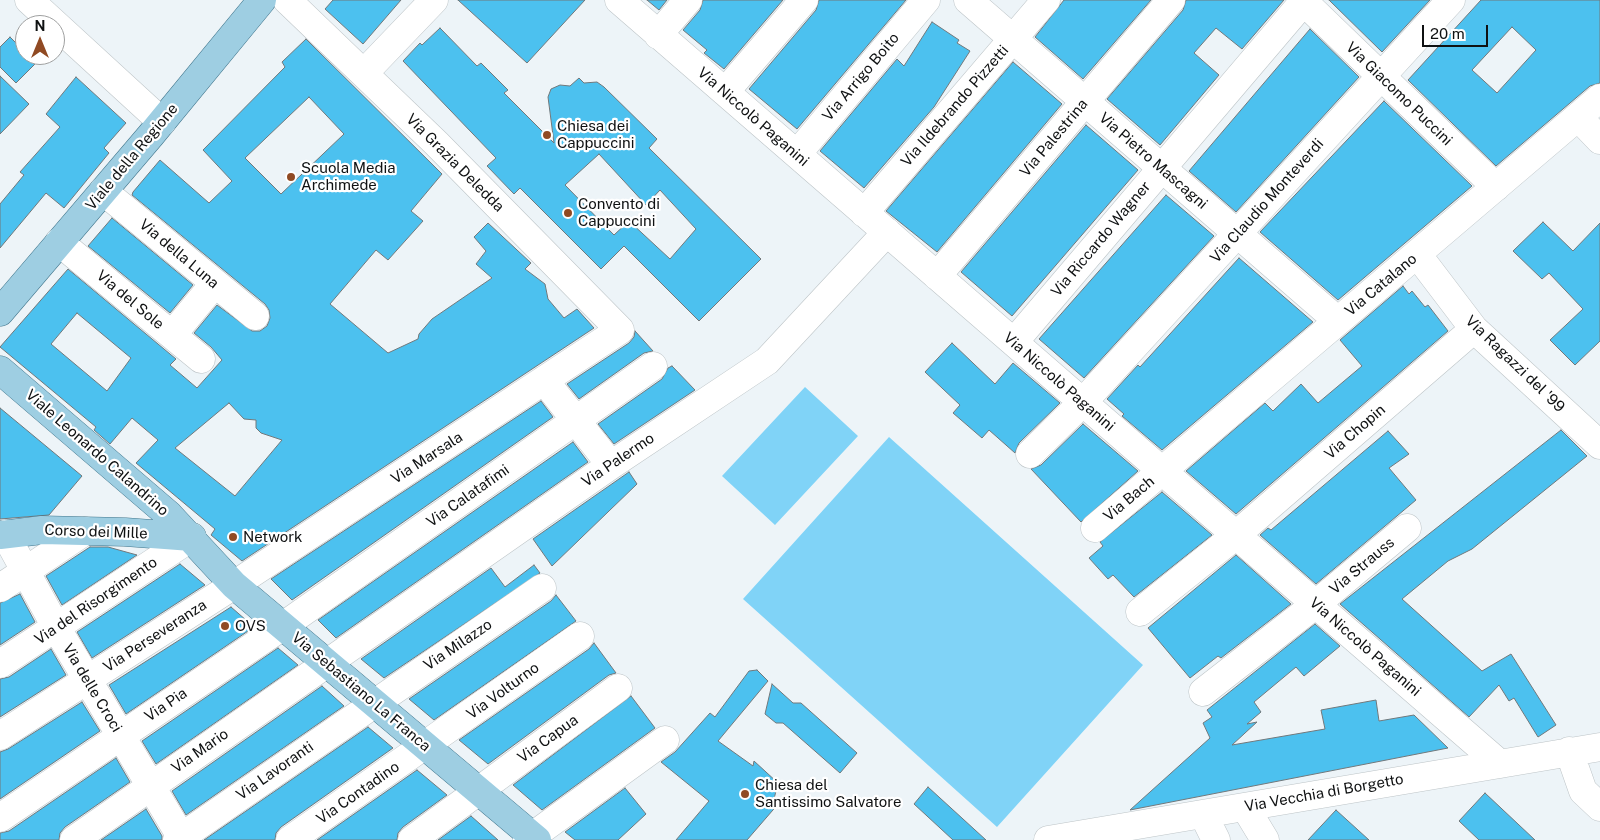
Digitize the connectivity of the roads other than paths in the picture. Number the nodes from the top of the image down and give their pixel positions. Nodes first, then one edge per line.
1 (28, 0) edge
2 (262, 0) edge
3 (287, 0) edge
4 (434, 0) edge
5 (618, 0) edge
6 (688, 0) edge
7 (804, 0) edge
8 (926, 0) edge
9 (968, 0) edge
10 (1046, 0) edge
11 (1171, 0) edge
12 (1451, 0) edge
13 (1304, 1) edge
14 (658, 35) junction
15 (1013, 39) junction
16 (364, 73) junction
17 (1381, 76) junction
18 (725, 92) junction
19 (1600, 98) edge
20 (1084, 102) junction
21 (1578, 117) junction
22 (162, 122) junction
23 (1600, 140) edge
24 (797, 154) junction
25 (1162, 168) junction
26 (1496, 187) junction
27 (103, 191) junction
28 (864, 213) junction
29 (887, 232) junction
30 (1237, 234) junction
31 (59, 242) junction
32 (1417, 254) junction
33 (937, 276) junction
34 (215, 283) junction
35 (0, 312) edge
36 (255, 316) dead end
37 (1338, 321) junction
38 (1474, 329) junction
39 (620, 330) joint
40 (172, 335) junction
41 (1014, 342) junction
42 (201, 359) dead end
43 (653, 366) dead end
44 (0, 370) edge
45 (544, 380) junction
46 (1082, 402) junction
47 (576, 420) junction
48 (1600, 445) edge
49 (1030, 454) dead end
50 (611, 465) junction
51 (1162, 471) junction
52 (1095, 528) dead end
53 (1407, 528) dead end
54 (84, 531) junction
55 (3, 534) edge
56 (1236, 535) junction
57 (192, 537) junction
58 (24, 571) junction
59 (234, 585) junction
60 (0, 588) edge
61 (542, 588) dead end
62 (1316, 604) junction
63 (1140, 612) dead end
64 (283, 626) junction
65 (56, 628) junction
66 (580, 636) dead end
67 (327, 663) junction
68 (0, 664) edge
69 (88, 680) junction
70 (618, 688) dead end
71 (1203, 692) dead end
72 (374, 703) junction
73 (0, 736) edge
74 (120, 736) junction
75 (665, 740) dead end
76 (426, 746) junction
77 (1600, 746) edge
78 (1570, 751) junction
79 (1500, 764) junction
80 (152, 786) junction
81 (478, 790) junction
82 (1244, 807) junction
83 (1600, 807) edge
84 (1203, 814) junction
85 (0, 818) edge
86 (180, 839) edge
87 (532, 839) edge
88 (74, 840) edge
89 (290, 840) edge
90 (412, 840) edge
91 (1048, 840) edge
92 (1216, 840) edge
93 (1265, 840) edge

1 - 22 street
2 - 22 main road, Viale della Regione
3 - 16 street, Via Grazia Deledda
4 - 16 street
5 - 14 street, Via Niccolò Paganini
6 - 14 street
7 - 18 street
8 - 24 street, Via Arrigo Boito
9 - 15 street, Via Pietro Mascagni
10 - 15 street, Via Ildebrando Pizzetti
11 - 20 street, Via Palestrina
12 - 17 street, Via Claudio Monteverdi
13 - 17 street, Via Giacomo Puccini
13 - 25 street, Via Riccardo Wagner
14 - 18 street, Via Niccolò Paganini
15 - 20 street, Via Pietro Mascagni
15 - 28 street, Via Ildebrando Pizzetti
16 - 39 street, Via Grazia Deledda
17 - 26 street, Via Giacomo Puccini
17 - 30 street, Via Claudio Monteverdi
18 - 24 street, Via Niccolò Paganini
19 - 21 street, Via Catalano
20 - 25 street, Via Pietro Mascagni
20 - 33 street, Via Palestrina
21 - 23 street
21 - 26 street, Via Catalano
22 - 27 main road, Viale della Regione
24 - 28 street, Via Niccolò Paganini
25 - 30 street, Via Pietro Mascagni
25 - 41 street, Via Riccardo Wagner
26 - 32 street, Via Catalano
27 - 31 main road, Viale della Regione
27 - 34 street, Via della Luna
28 - 29 street, Via Niccolò Paganini
29 - 33 street, Via Niccolò Paganini
29 - 50 street, Via Palermo
30 - 37 street, Via Pietro Mascagni
30 - 46 street, Via Claudio Monteverdi
31 - 35 main road, Viale della Regione
31 - 40 street, Via del Sole
32 - 37 street, Via Catalano
32 - 38 street, Via Ragazzi del '99
33 - 41 street, Via Niccolò Paganini
34 - 36 street, Via della Luna
34 - 40 street
37 - 51 street, Via Catalano
38 - 48 street, Via Ragazzi del '99
38 - 56 street, Via Chopin
39 - 45 street, Via Marsala
40 - 42 street, Via del Sole
41 - 46 street, Via Niccolò Paganini
43 - 47 street, Via Calatafimi
44 - 57 main road, Viale Leonardo Calandrino
45 - 47 street
45 - 59 street, Via Marsala
46 - 49 street, Via Claudio Monteverdi
46 - 51 street, Via Niccolò Paganini
47 - 50 street
47 - 64 street, Via Calatafimi
50 - 67 street, Via Palermo
51 - 52 street, Via Bach
51 - 56 street, Via Niccolò Paganini
53 - 62 street, Via Strauss
54 - 55 main road, Corso dei Mille
54 - 57 main road, Corso dei Mille
54 - 58 street
55 - 58 street, Via delle Croci
56 - 62 street, Via Niccolò Paganini
56 - 63 street, Via Chopin
57 - 59 main road, Via Sebastiano La Franca
57 - 65 street, Via del Risorgimento
58 - 60 street
58 - 65 street, Via delle Croci
59 - 64 main road, Via Sebastiano La Franca
59 - 69 street, Via Perseveranza
61 - 72 street, Via Milazzo
62 - 71 street, Via Strauss
62 - 79 street, Via Niccolò Paganini
64 - 67 main road, Via Sebastiano La Franca
64 - 74 street, Via Pia
65 - 68 street, Via del Risorgimento
65 - 69 street, Via delle Croci
66 - 76 street, Via Volturno
67 - 72 main road, Via Sebastiano La Franca
67 - 80 street, Via Mario
69 - 73 street, Via Perseveranza
69 - 74 street, Via delle Croci
70 - 81 street, Via Capua
72 - 76 main road, Via Sebastiano La Franca
72 - 86 street, Via Lavoranti
74 - 80 street, Via delle Croci
74 - 85 street, Via Pia
75 - 87 street
76 - 81 main road, Via Sebastiano La Franca
76 - 89 street, Via Contadino
77 - 78 street, Via Vecchia di Borgetto
78 - 79 street, Via Vecchia di Borgetto
78 - 83 street
79 - 82 street, Via Vecchia di Borgetto
80 - 86 street, Via delle Croci
80 - 88 street, Via Mario
81 - 87 main road, Via Sebastiano La Franca
81 - 90 street, Via Capua
82 - 84 street, Via Vecchia di Borgetto
82 - 93 street
84 - 91 street, Via Vecchia di Borgetto
84 - 92 street

